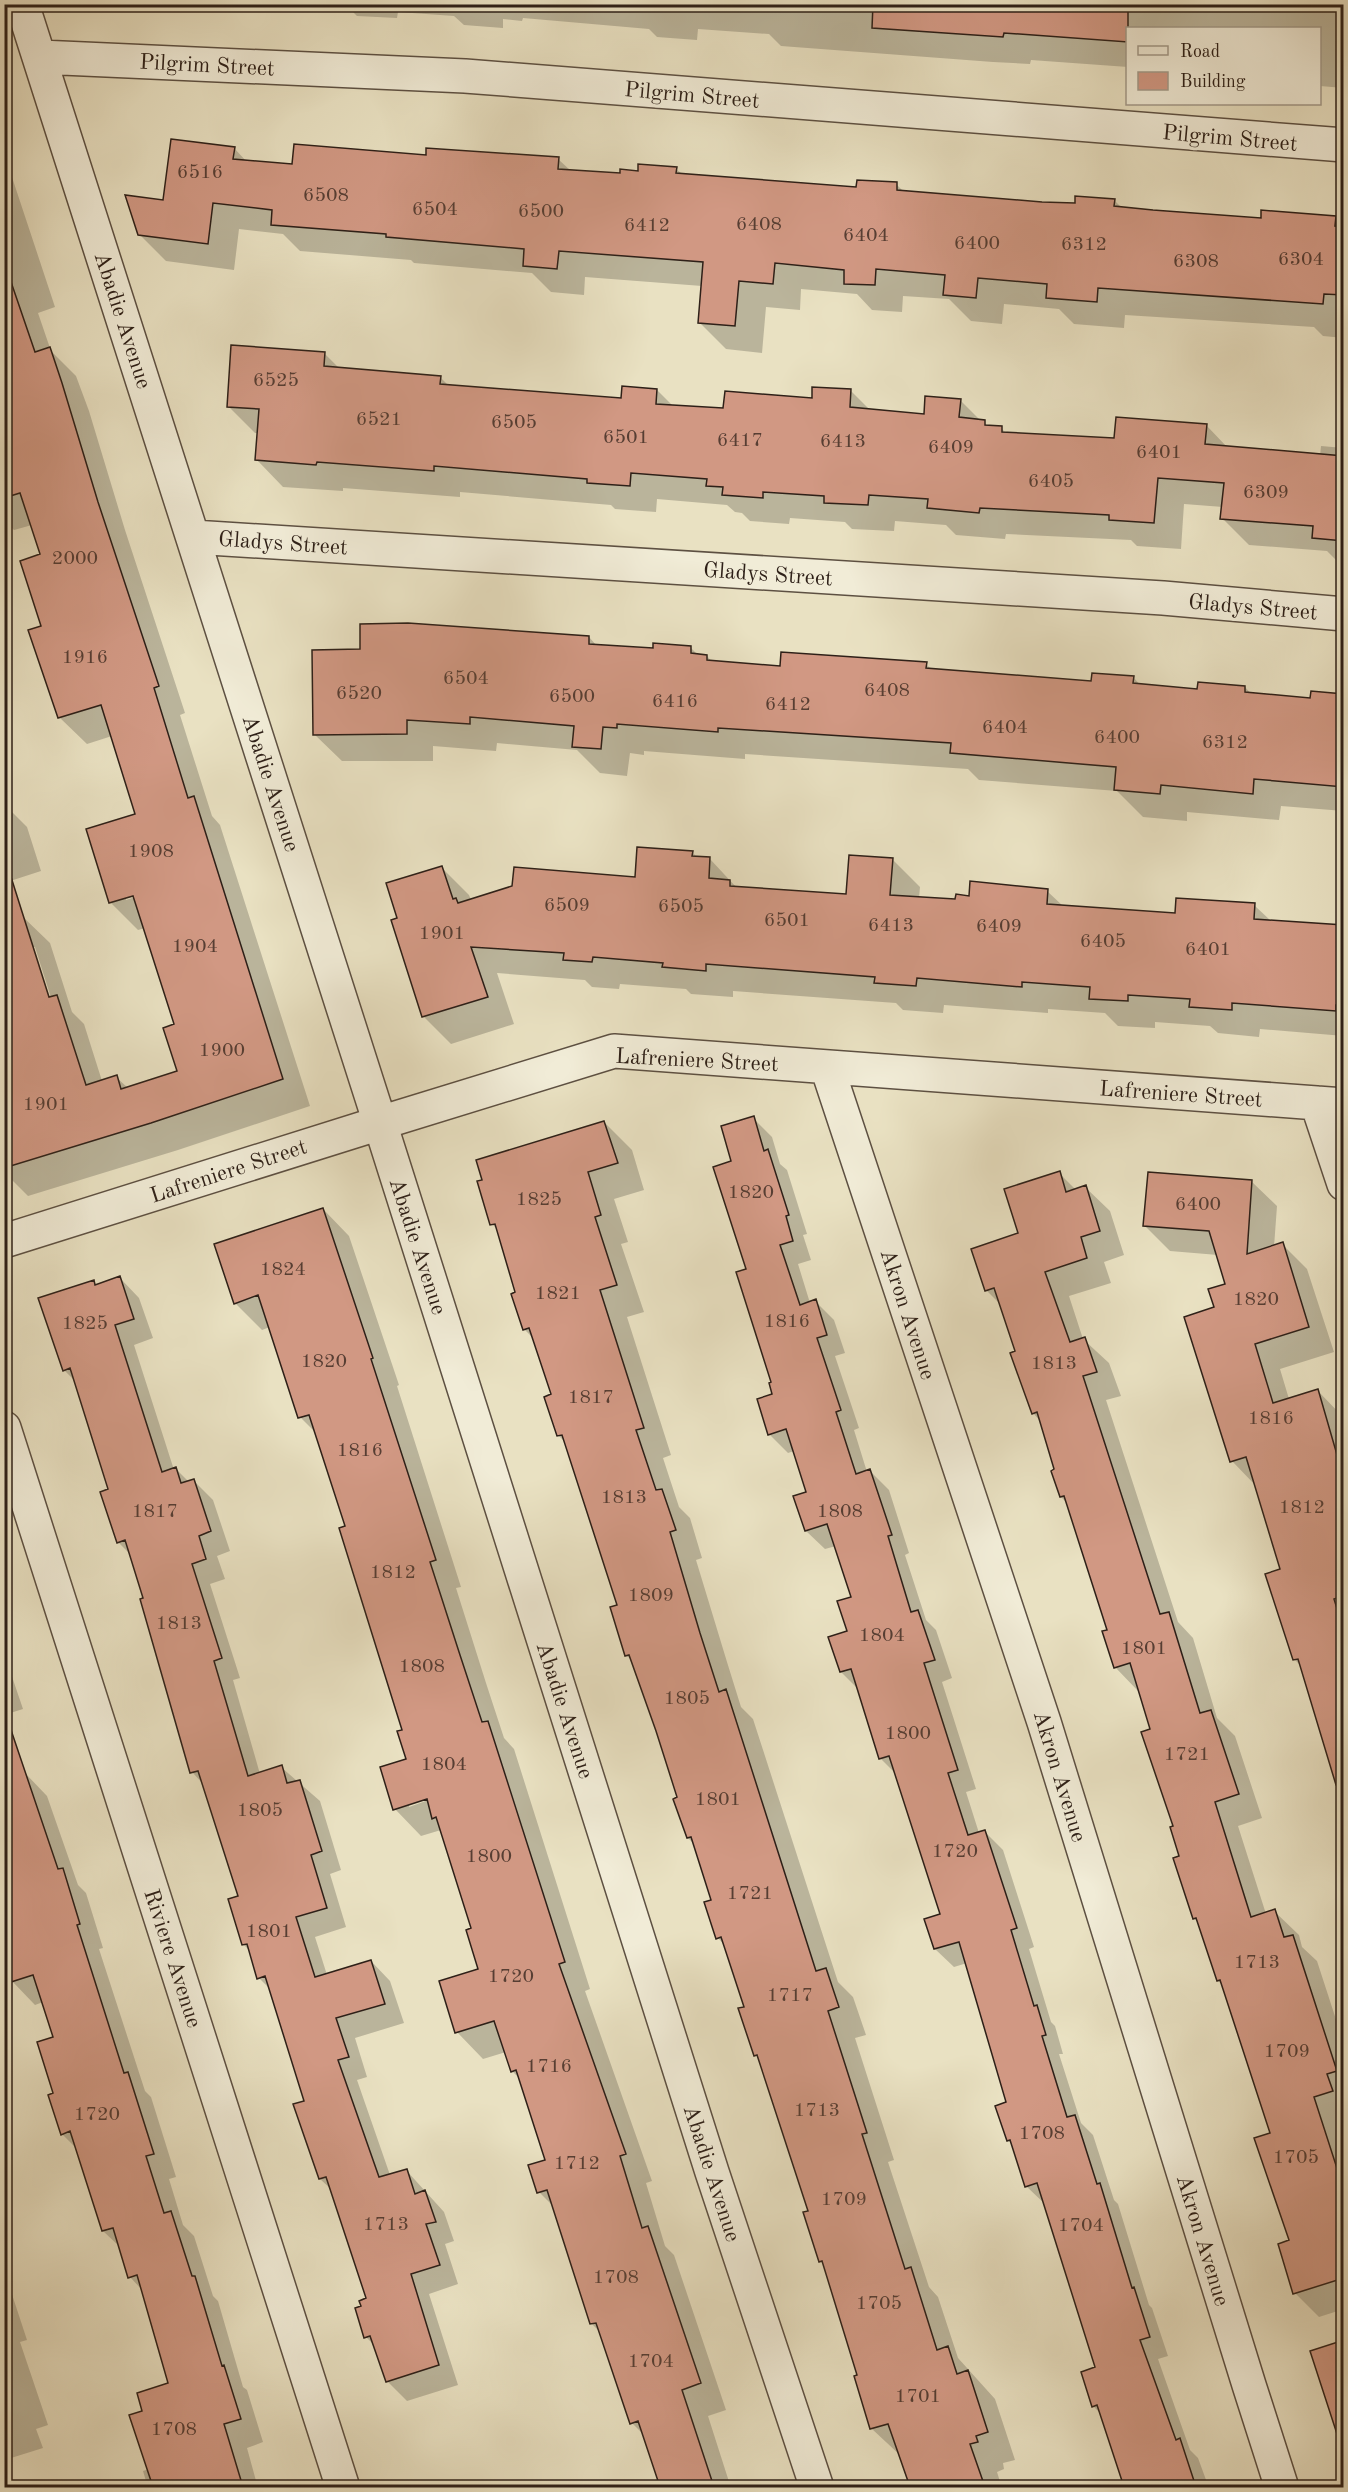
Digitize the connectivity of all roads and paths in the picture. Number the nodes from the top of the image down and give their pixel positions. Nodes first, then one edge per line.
1 (22, 4) edge
2 (40, 57) junction
3 (1344, 146) edge
4 (193, 537) junction
5 (1344, 614) edge
6 (827, 1067) junction
7 (1330, 1104) edge
8 (380, 1122) junction
9 (1344, 1184) edge
10 (4, 1241) edge
11 (4, 1428) edge
12 (343, 2487) edge
13 (817, 2487) edge
14 (1282, 2487) edge

1 - 2 street, Abadie Avenue
2 - 3 street, Pilgrim Street
2 - 4 street, Abadie Avenue
4 - 5 street, Gladys Street
4 - 8 street, Abadie Avenue
6 - 7 street, Lafreniere Street
6 - 8 street, Lafreniere Street
6 - 14 street, Akron Avenue
7 - 9 street
8 - 10 street, Lafreniere Street
8 - 13 street, Abadie Avenue
11 - 12 street, Riviere Avenue

